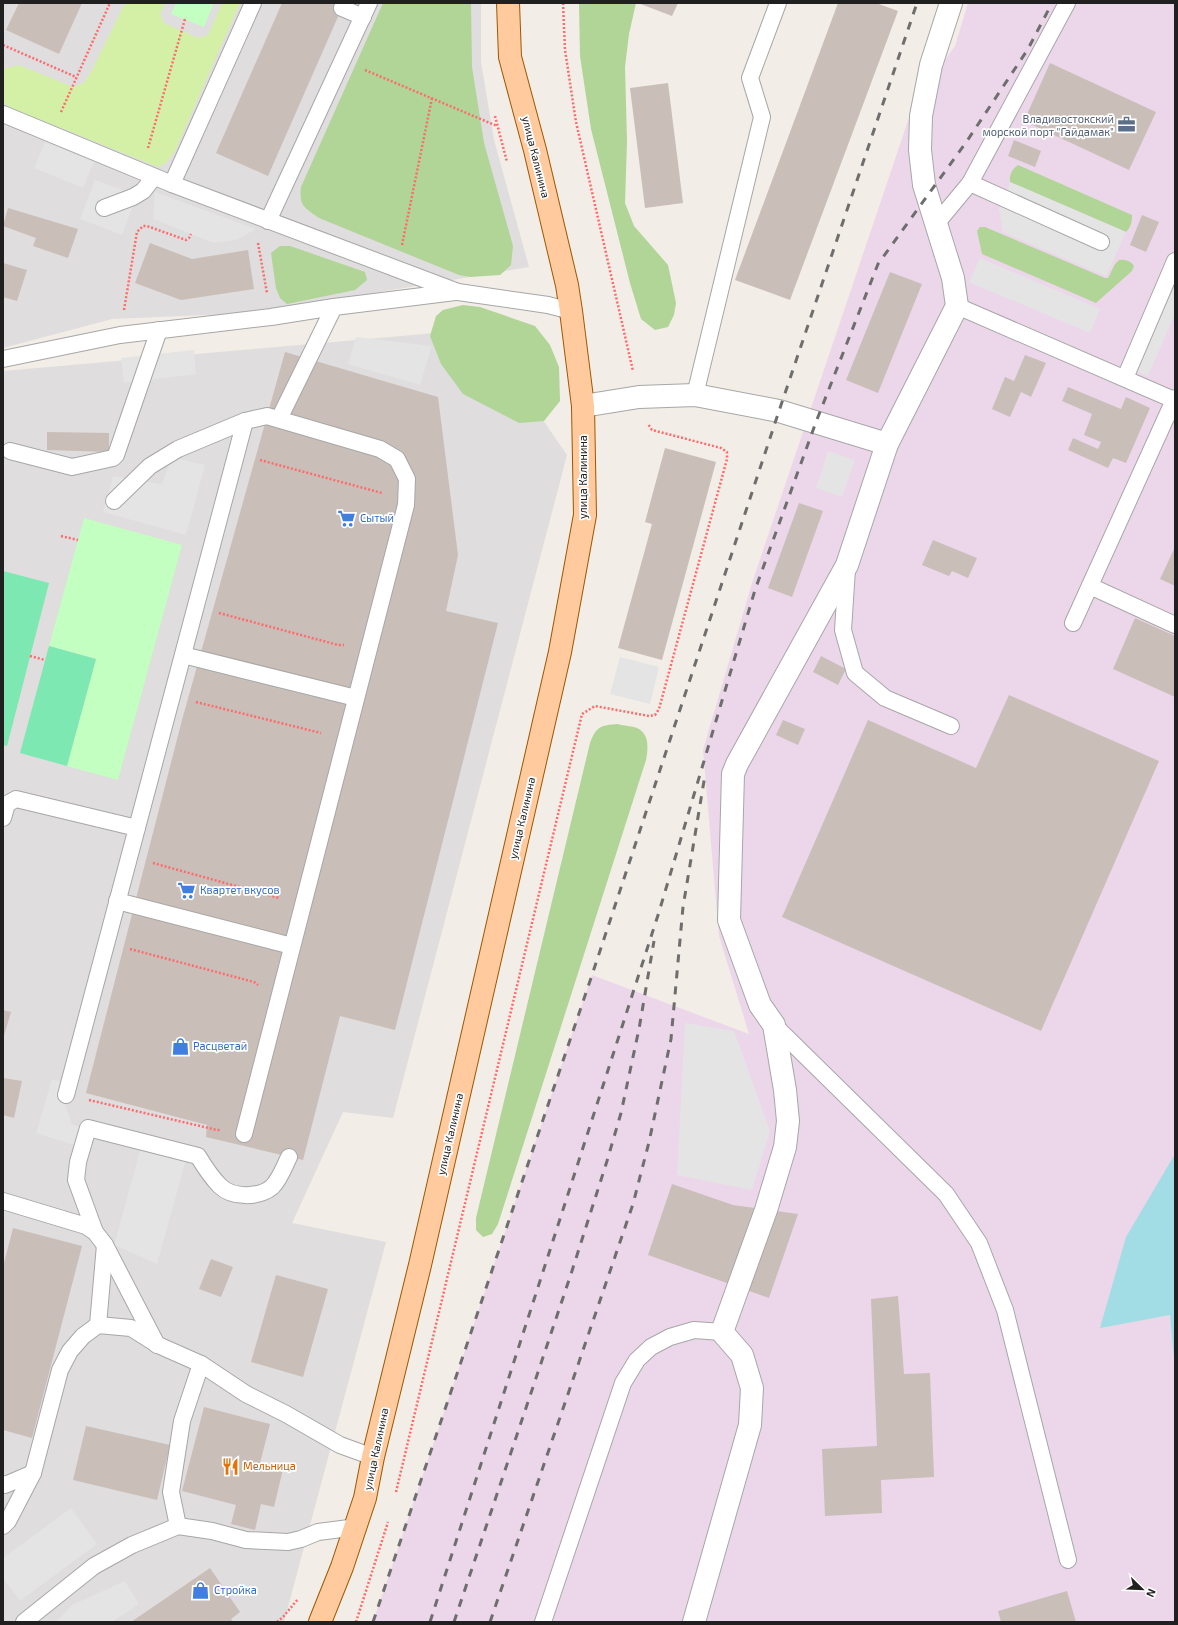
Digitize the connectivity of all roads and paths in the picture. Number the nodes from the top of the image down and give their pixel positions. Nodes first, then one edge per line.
1 (110, 3) edge
2 (253, 3) edge
3 (508, 3) edge
4 (778, 3) edge
5 (951, 3) edge
6 (1067, 3) edge
7 (342, 8) dead end
8 (366, 10) edge
9 (185, 20) dead end
10 (3, 45) edge
11 (76, 77) junction
12 (387, 79) dead end
13 (432, 98) junction
14 (3, 114) edge
15 (497, 126) dead end
16 (51, 134) junction
17 (148, 174) junction
18 (970, 183) junction
19 (172, 184) junction
20 (104, 208) dead end
21 (268, 221) junction
22 (936, 224) junction
23 (191, 234) dead end
24 (257, 236) dead end
25 (1101, 242) dead end
26 (1175, 261) edge
27 (397, 269) junction
28 (458, 292) junction
29 (957, 306) junction
30 (334, 307) junction
31 (571, 311) junction
32 (271, 317) junction
33 (159, 330) junction
34 (120, 335) junction
35 (3, 359) edge
36 (1125, 378) junction
37 (695, 395) junction
38 (1175, 399) edge
39 (583, 406) junction
40 (279, 419) junction
41 (245, 421) junction
42 (887, 444) junction
43 (10, 451) dead end
44 (236, 454) junction
45 (385, 494) dead end
46 (114, 501) dead end
47 (61, 536) dead end
48 (78, 540) dead end
49 (847, 566) junction
50 (1090, 586) junction
51 (196, 607) junction
52 (1073, 622) dead end
53 (1175, 625) edge
54 (350, 642) dead end
55 (183, 655) junction
56 (30, 656) dead end
57 (45, 660) dead end
58 (172, 696) junction
59 (356, 698) junction
60 (951, 726) dead end
61 (323, 734) dead end
62 (3, 818) edge
63 (137, 828) junction
64 (130, 856) junction
65 (281, 899) dead end
66 (118, 901) junction
67 (106, 943) junction
68 (292, 946) junction
69 (260, 986) dead end
70 (774, 1025) junction
71 (66, 1095) joint
72 (223, 1129) dead end
73 (244, 1134) dead end
74 (289, 1157) dead end
75 (3, 1201) edge
76 (95, 1232) junction
77 (105, 1245) junction
78 (98, 1325) junction
79 (722, 1332) junction
80 (158, 1345) junction
81 (201, 1364) junction
82 (373, 1457) junction
83 (33, 1473) junction
84 (3, 1484) edge
85 (3, 1526) edge
86 (178, 1526) junction
87 (357, 1527) junction
88 (1068, 1560) dead end
89 (283, 1617) dead end
90 (24, 1622) edge
91 (277, 1622) edge
92 (320, 1622) edge
93 (543, 1622) edge
94 (694, 1622) edge

1 - 11 path
2 - 19 lane
3 - 31 main road, улица Калинина
4 - 37 lane
5 - 22 street
6 - 18 lane
7 - 8 lane
8 - 21 lane
9 - 17 path
10 - 11 path
11 - 16 path
12 - 13 path
13 - 15 path
13 - 27 path
14 - 16 lane
16 - 17 lane
17 - 19 lane
17 - 20 lane
18 - 22 lane
18 - 25 lane
19 - 21 lane
21 - 27 lane
22 - 29 street
23 - 34 path
24 - 32 path
26 - 36 lane
27 - 28 lane
28 - 30 lane
28 - 31 lane
29 - 36 lane
29 - 42 street
30 - 32 lane
30 - 40 lane
31 - 39 main road, улица Калинина
32 - 33 lane
33 - 34 lane
33 - 43 lane
34 - 35 lane
36 - 38 lane
37 - 39 street
37 - 42 street
38 - 50 lane
39 - 82 main road, улица Калинина
40 - 41 lane
40 - 59 lane
41 - 44 lane
41 - 46 lane
42 - 49 street
44 - 45 path
44 - 51 lane
47 - 48 path
49 - 60 lane
49 - 70 street
50 - 52 lane
50 - 53 lane
51 - 54 path
51 - 55 lane
55 - 58 lane
55 - 59 lane
56 - 57 path
58 - 61 path
58 - 63 lane
59 - 68 lane
62 - 63 lane
63 - 64 lane
64 - 65 path
64 - 66 lane
66 - 67 lane
66 - 68 lane
67 - 69 path
67 - 71 lane
68 - 73 lane
70 - 79 street
70 - 88 lane
71 - 72 path
74 - 76 lane
75 - 76 lane
76 - 77 lane
77 - 78 lane
77 - 80 lane
78 - 80 lane
78 - 83 lane
79 - 93 lane
79 - 94 street
80 - 81 lane
81 - 82 lane
81 - 86 lane
82 - 87 main road, улица Калинина
83 - 84 lane
83 - 85 lane
86 - 87 lane
86 - 90 lane
87 - 92 main road, улица Калинина
89 - 91 path

